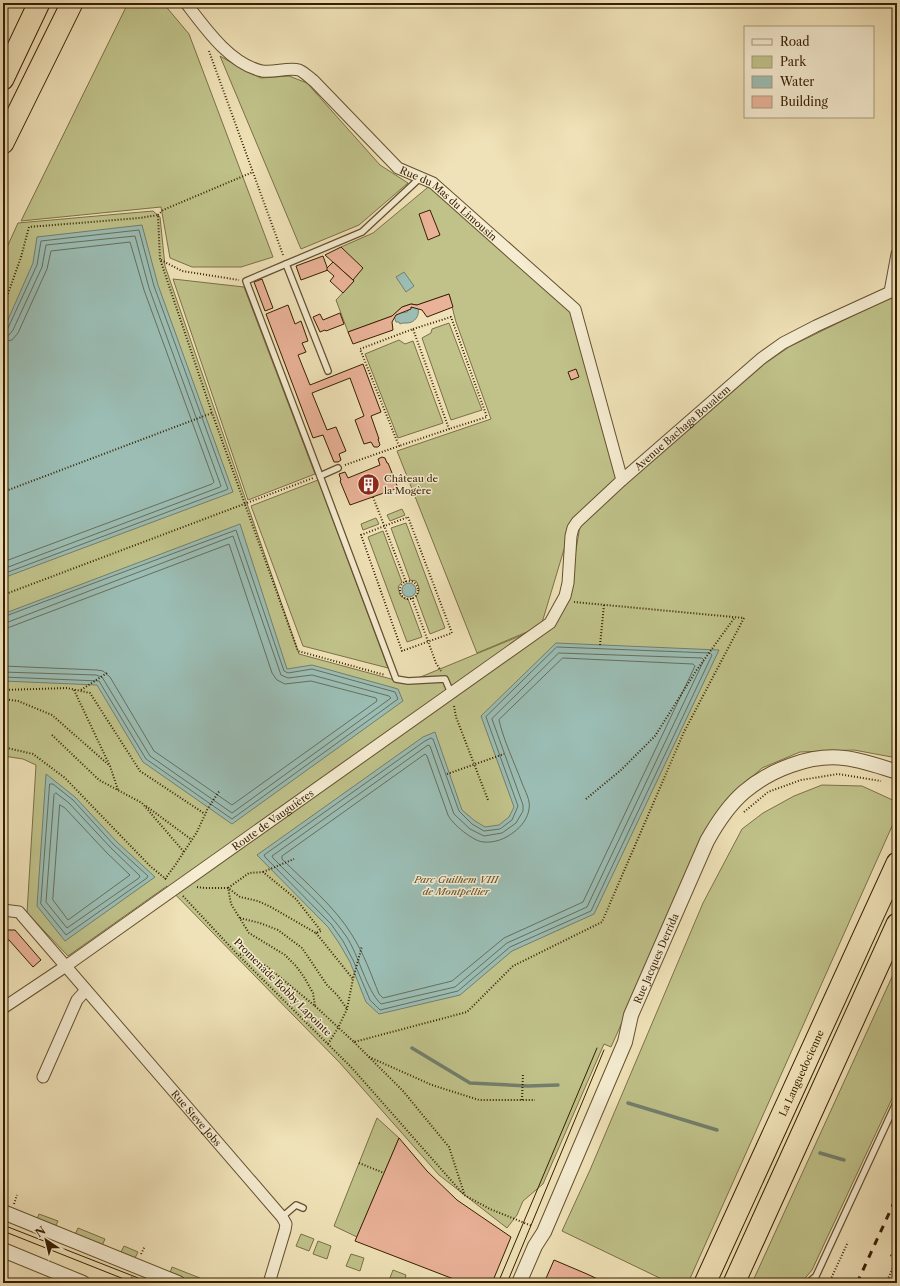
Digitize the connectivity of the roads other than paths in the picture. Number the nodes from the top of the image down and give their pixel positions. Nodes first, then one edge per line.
1 (39, 3) edge
2 (72, 3) edge
3 (186, 3) edge
4 (3, 79) edge
5 (3, 143) edge
6 (421, 178) junction
7 (897, 254) edge
8 (286, 264) junction
9 (893, 290) edge
10 (328, 371) dead end
11 (338, 468) road end
12 (320, 476) junction
13 (622, 480) junction
14 (542, 630) joint
15 (451, 693) junction
16 (897, 772) edge
17 (897, 863) edge
18 (3, 910) edge
19 (897, 924) edge
20 (66, 966) junction
21 (86, 990) junction
22 (3, 1008) edge
23 (43, 1077) dead end
24 (897, 1101) edge
25 (304, 1208) dead end
26 (3, 1212) edge
27 (282, 1217) junction
28 (3, 1250) edge
29 (83, 1283) edge
30 (178, 1283) edge
31 (269, 1283) edge
32 (519, 1283) edge
33 (706, 1283) edge
34 (734, 1283) edge
35 (808, 1283) edge

1 - 4 highway
2 - 5 highway
3 - 6 street, Rue du Mas du Limousin
6 - 8 lane
6 - 13 street, Rue du Mas du Limousin
7 - 9 street
8 - 10 lane
8 - 12 lane
9 - 13 street, Avenue Bachaga Boualem
11 - 12 lane
12 - 15 lane
13 - 14 street, Avenue Bachaga Boualem
14 - 15 street, Route de Vauguières
15 - 20 street, Route de Vauguières
16 - 32 street, Rue Jacques Derrida
17 - 33 highway, La Languedocienne
18 - 20 street, Rue Steve Jobs
19 - 34 highway
20 - 21 street, Rue Steve Jobs
20 - 22 street, Route de Vauguières
21 - 23 street
21 - 27 street, Rue Steve Jobs
24 - 35 lane
25 - 27 lane
26 - 30 street
27 - 31 street
28 - 29 street

